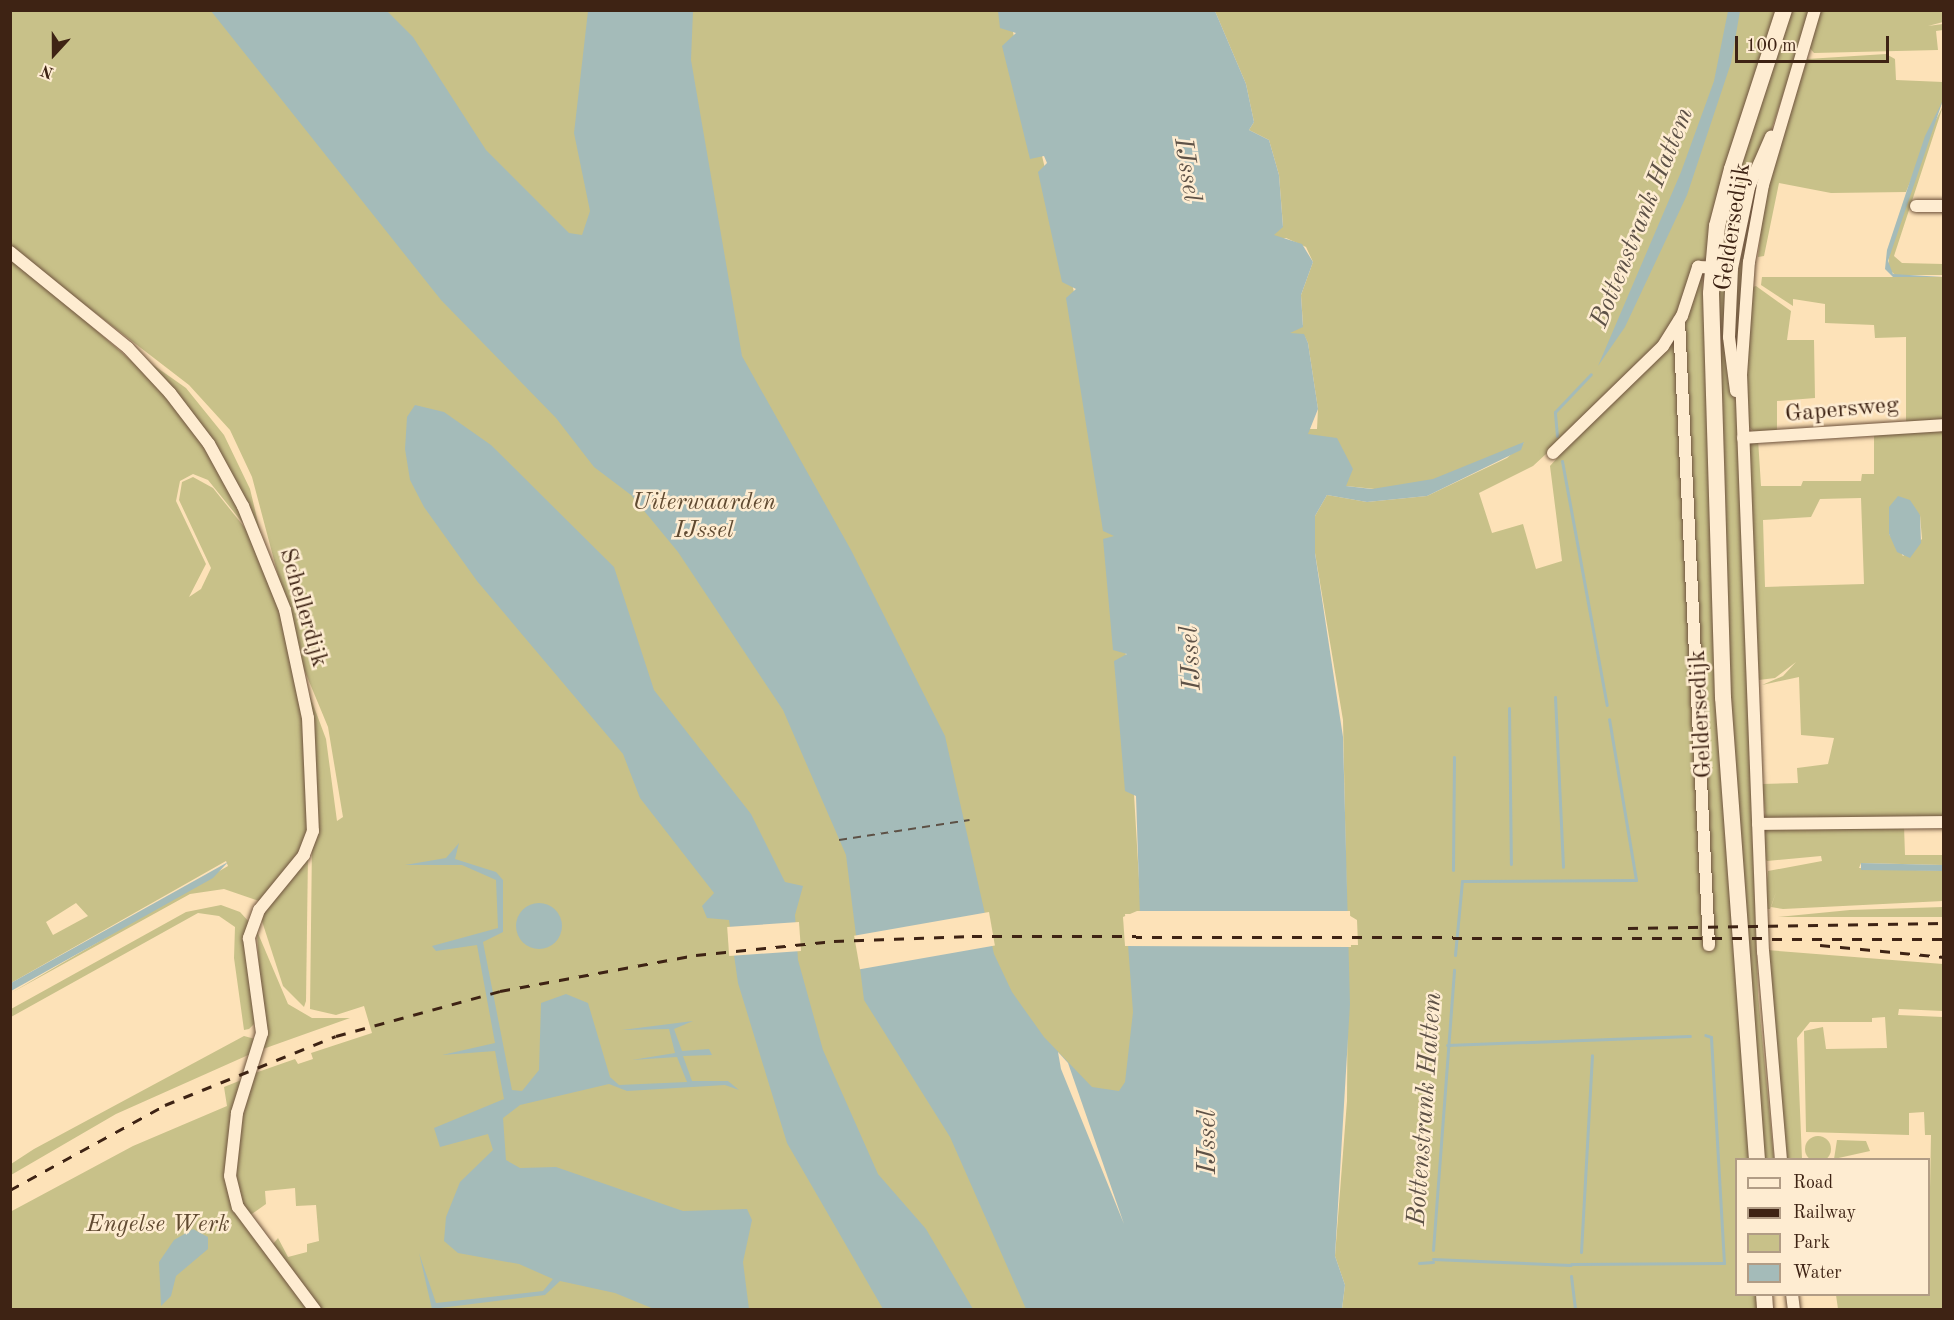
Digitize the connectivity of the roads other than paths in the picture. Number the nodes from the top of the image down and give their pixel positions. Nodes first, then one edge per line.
1 (1784, 10) edge
2 (1815, 10) edge
3 (1777, 131) junction
4 (1916, 206) dead end
5 (1944, 206) edge
6 (10, 252) edge
7 (1713, 265) junction
8 (1731, 268) junction
9 (1679, 321) junction
10 (1741, 403) junction
11 (1944, 425) edge
12 (1743, 438) junction
13 (1553, 453) dead end
14 (1944, 822) edge
15 (1758, 824) junction
16 (1709, 945) dead end
17 (1757, 1158) edge
18 (1781, 1158) edge
19 (315, 1310) edge

1 - 7 main road, Geldersedijk
2 - 3 street, Geldersedijk
3 - 8 street, Geldersedijk
3 - 10 street, Geldersedijk
4 - 5 street
6 - 19 street, Schellerdijk
7 - 8 street, Geldersedijk
7 - 9 street, Geldersedijk
7 - 17 main road, Geldersedijk
8 - 10 street, Geldersedijk
9 - 13 street, Geldersedijk
9 - 16 street, Geldersedijk
10 - 12 street, Geldersedijk
11 - 12 street, Gapersweg
12 - 15 street, Geldersedijk
14 - 15 street
15 - 18 street, Geldersedijk

